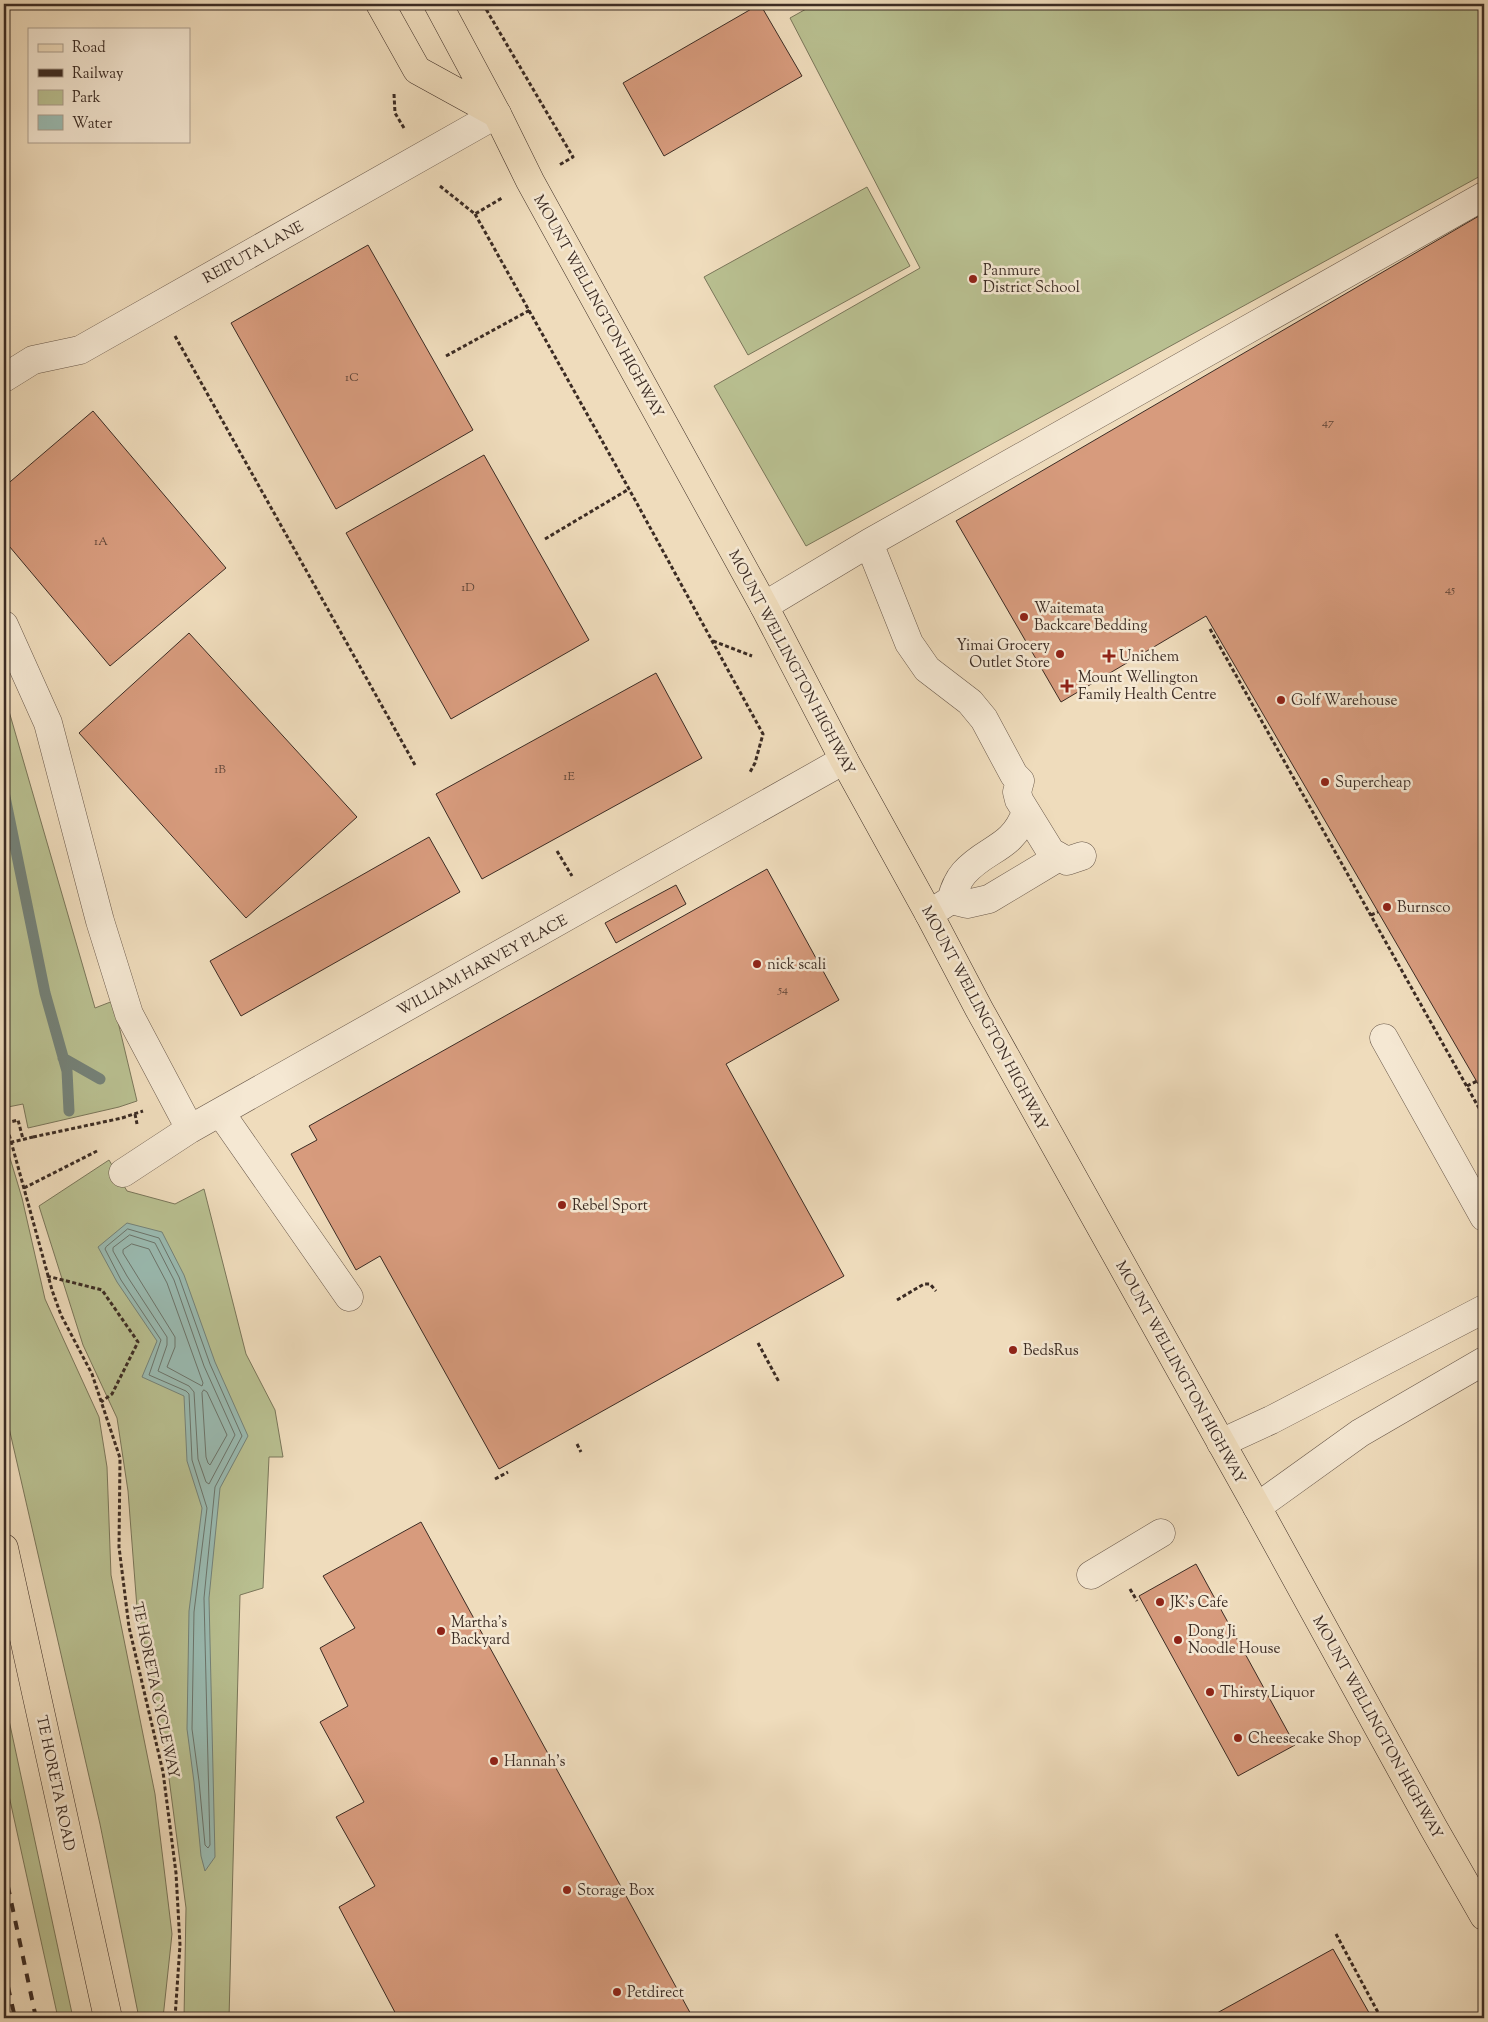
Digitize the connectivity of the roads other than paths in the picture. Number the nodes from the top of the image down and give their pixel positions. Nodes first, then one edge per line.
1 (380, 4) edge
2 (438, 4) edge
3 (497, 114) junction
4 (1484, 196) edge
5 (4, 378) edge
6 (869, 543) junction
7 (764, 606) junction
8 (4, 625) edge
9 (844, 760) junction
10 (1026, 812) junction
11 (940, 907) junction
12 (1384, 1038) dead end
13 (220, 1112) junction
14 (190, 1129) junction
15 (123, 1172) dead end
16 (1484, 1217) edge
17 (349, 1297) dead end
18 (1484, 1309) edge
19 (1484, 1361) edge
20 (1221, 1443) junction
21 (1256, 1507) junction
22 (1161, 1533) dead end
23 (4, 1548) edge
24 (1091, 1575) dead end
25 (1484, 1916) edge
26 (108, 2018) edge

1 - 3 main road
2 - 3 main road, MOUNT WELLINGTON HIGHWAY
3 - 5 street, REIPUTA LANE
3 - 7 main road, MOUNT WELLINGTON HIGHWAY
4 - 6 street
6 - 7 street
6 - 10 street
7 - 9 main road, MOUNT WELLINGTON HIGHWAY
8 - 14 street
9 - 11 main road, MOUNT WELLINGTON HIGHWAY
9 - 13 street, WILLIAM HARVEY PLACE
10 - 11 street
10 - 11 street
11 - 20 main road, MOUNT WELLINGTON HIGHWAY
12 - 16 street
13 - 14 street, WILLIAM HARVEY PLACE
13 - 17 street
14 - 15 street, WILLIAM HARVEY PLACE
18 - 20 street
19 - 21 street
20 - 21 main road, MOUNT WELLINGTON HIGHWAY
21 - 25 main road, MOUNT WELLINGTON HIGHWAY
22 - 24 street
23 - 26 main road, TE HORETA ROAD

